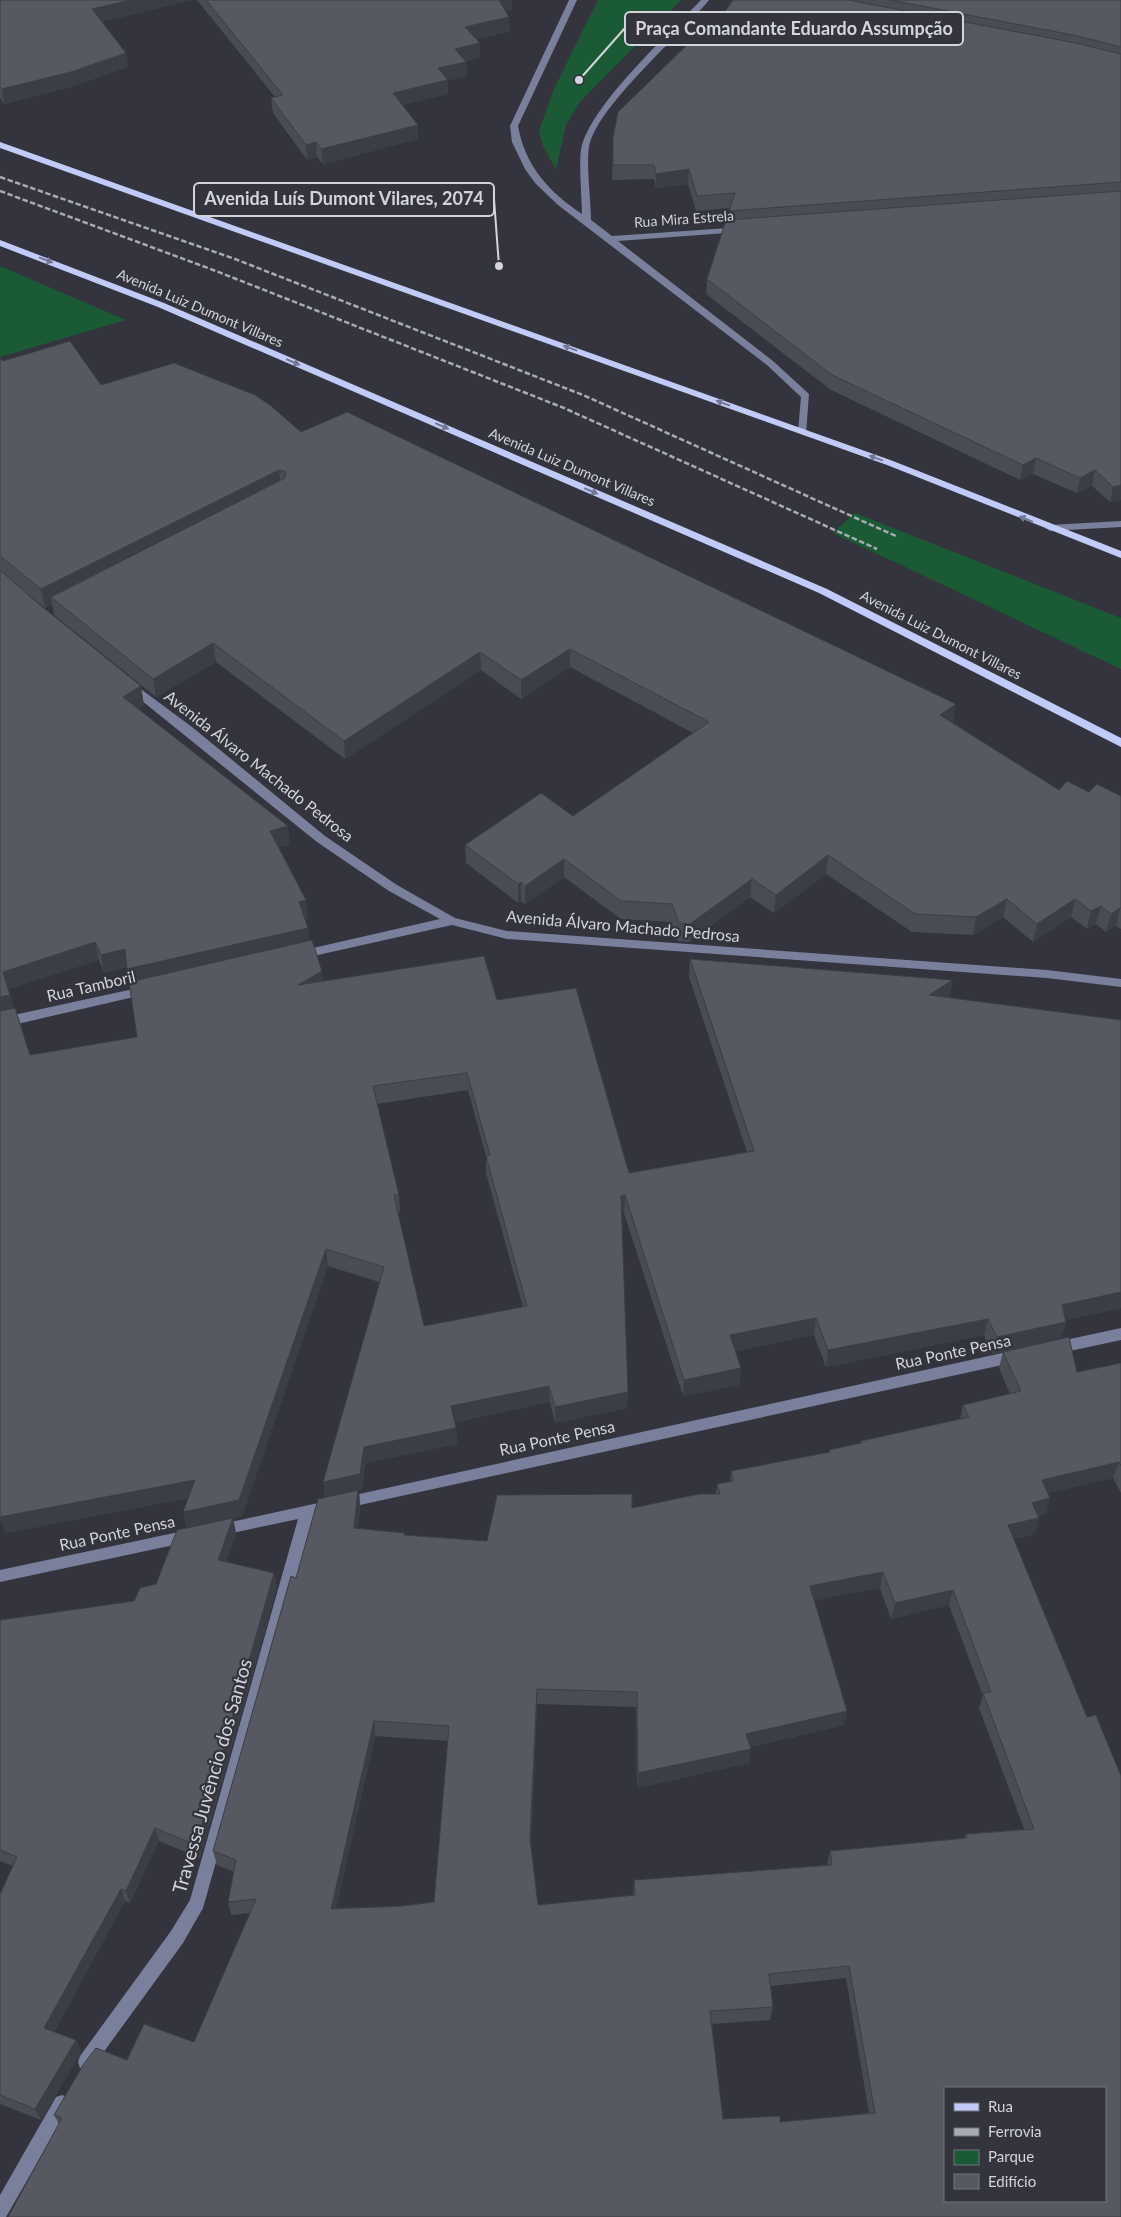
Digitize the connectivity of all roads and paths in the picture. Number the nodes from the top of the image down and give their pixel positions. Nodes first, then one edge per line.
1 (573, 0) edge
2 (705, 0) edge
3 (0, 145) edge
4 (587, 221) junction
5 (754, 228) edge
6 (608, 239) junction
7 (0, 243) edge
8 (802, 432) junction
9 (1121, 524) edge
10 (1050, 528) junction
11 (1121, 555) edge
12 (122, 680) edge
13 (1121, 743) edge
14 (452, 921) junction
15 (288, 958) edge
16 (1121, 983) edge
17 (163, 986) edge
18 (0, 1023) edge
19 (1120, 1337) edge
20 (308, 1510) junction
21 (0, 1576) edge
22 (0, 2211) edge

1 - 4 street
2 - 4 street
8 -> 3 main road
4 - 6 street
5 - 6 street, Rua Mira Estrela
6 - 8 street
7 -> 13 main road, Avenida Luiz Dumont Villares
10 -> 8 main road
9 - 10 street
10 - 11 main road
12 - 14 street, Avenida Álvaro Machado Pedrosa
14 - 15 street
14 - 16 street, Avenida Álvaro Machado Pedrosa
17 - 18 street, Rua Tamboril
19 - 20 street, Rua Ponte Pensa
20 - 21 street, Rua Ponte Pensa
20 - 22 street, Travessa Juvêncio dos Santos

